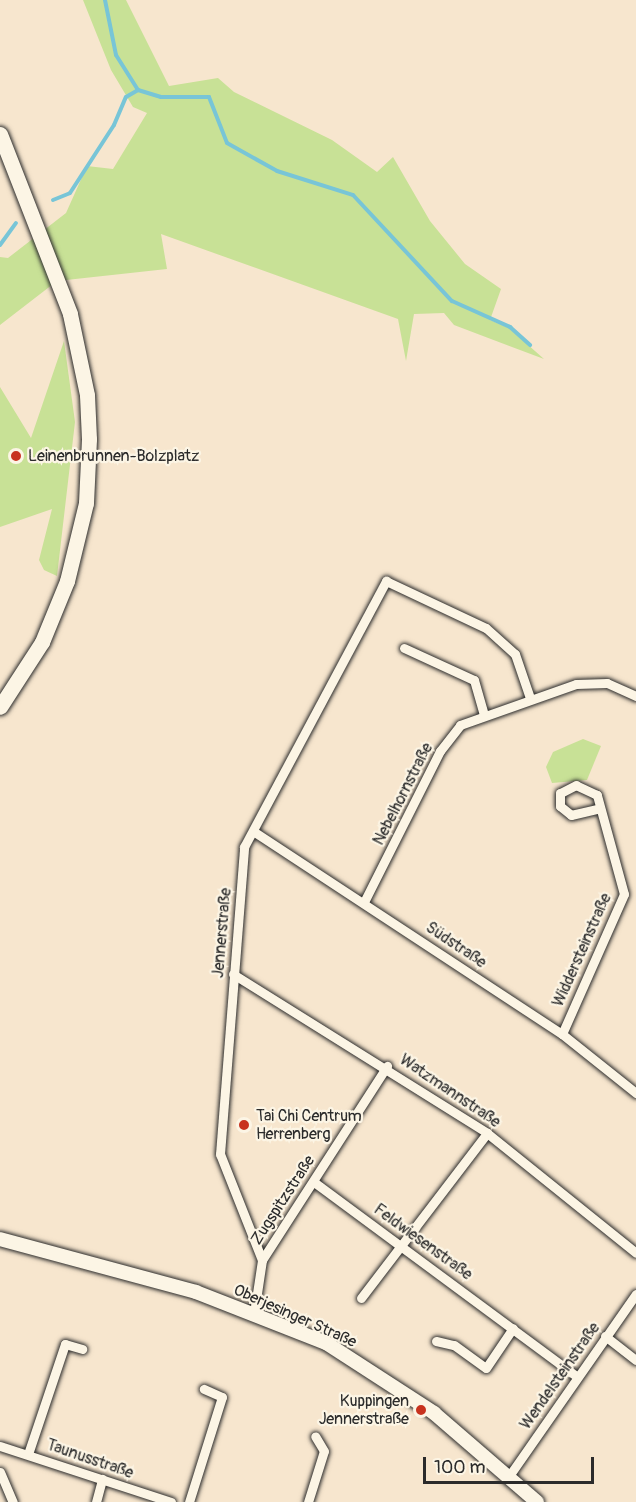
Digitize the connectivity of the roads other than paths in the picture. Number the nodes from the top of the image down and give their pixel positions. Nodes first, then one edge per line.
1 (0, 134) edge
2 (404, 648) dead end
3 (636, 696) edge
4 (530, 698) junction
5 (0, 708) edge
6 (484, 714) junction
7 (597, 809) dead end
8 (254, 831) junction
9 (364, 902) junction
10 (233, 974) junction
11 (562, 1034) junction
12 (387, 1066) junction
13 (636, 1093) edge
14 (487, 1133) junction
15 (314, 1182) junction
16 (0, 1239) edge
17 (404, 1245) junction
18 (636, 1253) edge
19 (262, 1260) junction
20 (636, 1294) edge
21 (361, 1298) dead end
22 (254, 1314) junction
23 (513, 1328) junction
24 (605, 1336) junction
25 (436, 1341) dead end
26 (82, 1349) dead end
27 (636, 1360) edge
28 (576, 1376) junction
29 (204, 1389) dead end
30 (315, 1436) dead end
31 (0, 1446) edge
32 (28, 1454) junction
33 (0, 1472) edge
34 (509, 1476) junction
35 (102, 1479) junction
36 (12, 1502) edge
37 (96, 1502) edge
38 (171, 1502) edge
39 (189, 1502) edge
40 (308, 1502) edge
41 (537, 1502) edge

1 - 5 main road
2 - 6 street
3 - 4 street, Nebelhornstraße
4 - 6 street, Nebelhornstraße
4 - 8 street, Jennerstraße
6 - 9 street, Nebelhornstraße
7 - 11 street, Widdersteinstraße
8 - 9 street, Südstraße
8 - 10 street, Jennerstraße
9 - 11 street, Südstraße
10 - 12 street, Watzmannstraße
10 - 19 street, Jennerstraße
11 - 13 street, Südstraße
12 - 14 street, Watzmannstraße
12 - 15 street, Zugspitzstraße
14 - 17 street
14 - 18 street, Watzmannstraße
15 - 17 street, Feldwiesenstraße
15 - 19 street, Zugspitzstraße
16 - 22 main road, Oberjesinger Straße
17 - 21 street
17 - 23 street, Feldwiesenstraße
19 - 22 street
20 - 24 street, Wendelsteinstraße
22 - 34 main road, Oberjesinger Straße
23 - 25 street
23 - 28 street, Feldwiesenstraße
24 - 27 street
24 - 28 street, Wendelsteinstraße
26 - 32 street
28 - 34 street, Wendelsteinstraße
29 - 39 street
30 - 40 street
31 - 32 street, Taunusstraße
32 - 35 street, Taunusstraße
33 - 36 street
34 - 41 main road, Oberjesinger Straße
35 - 37 street
35 - 38 street, Taunusstraße

